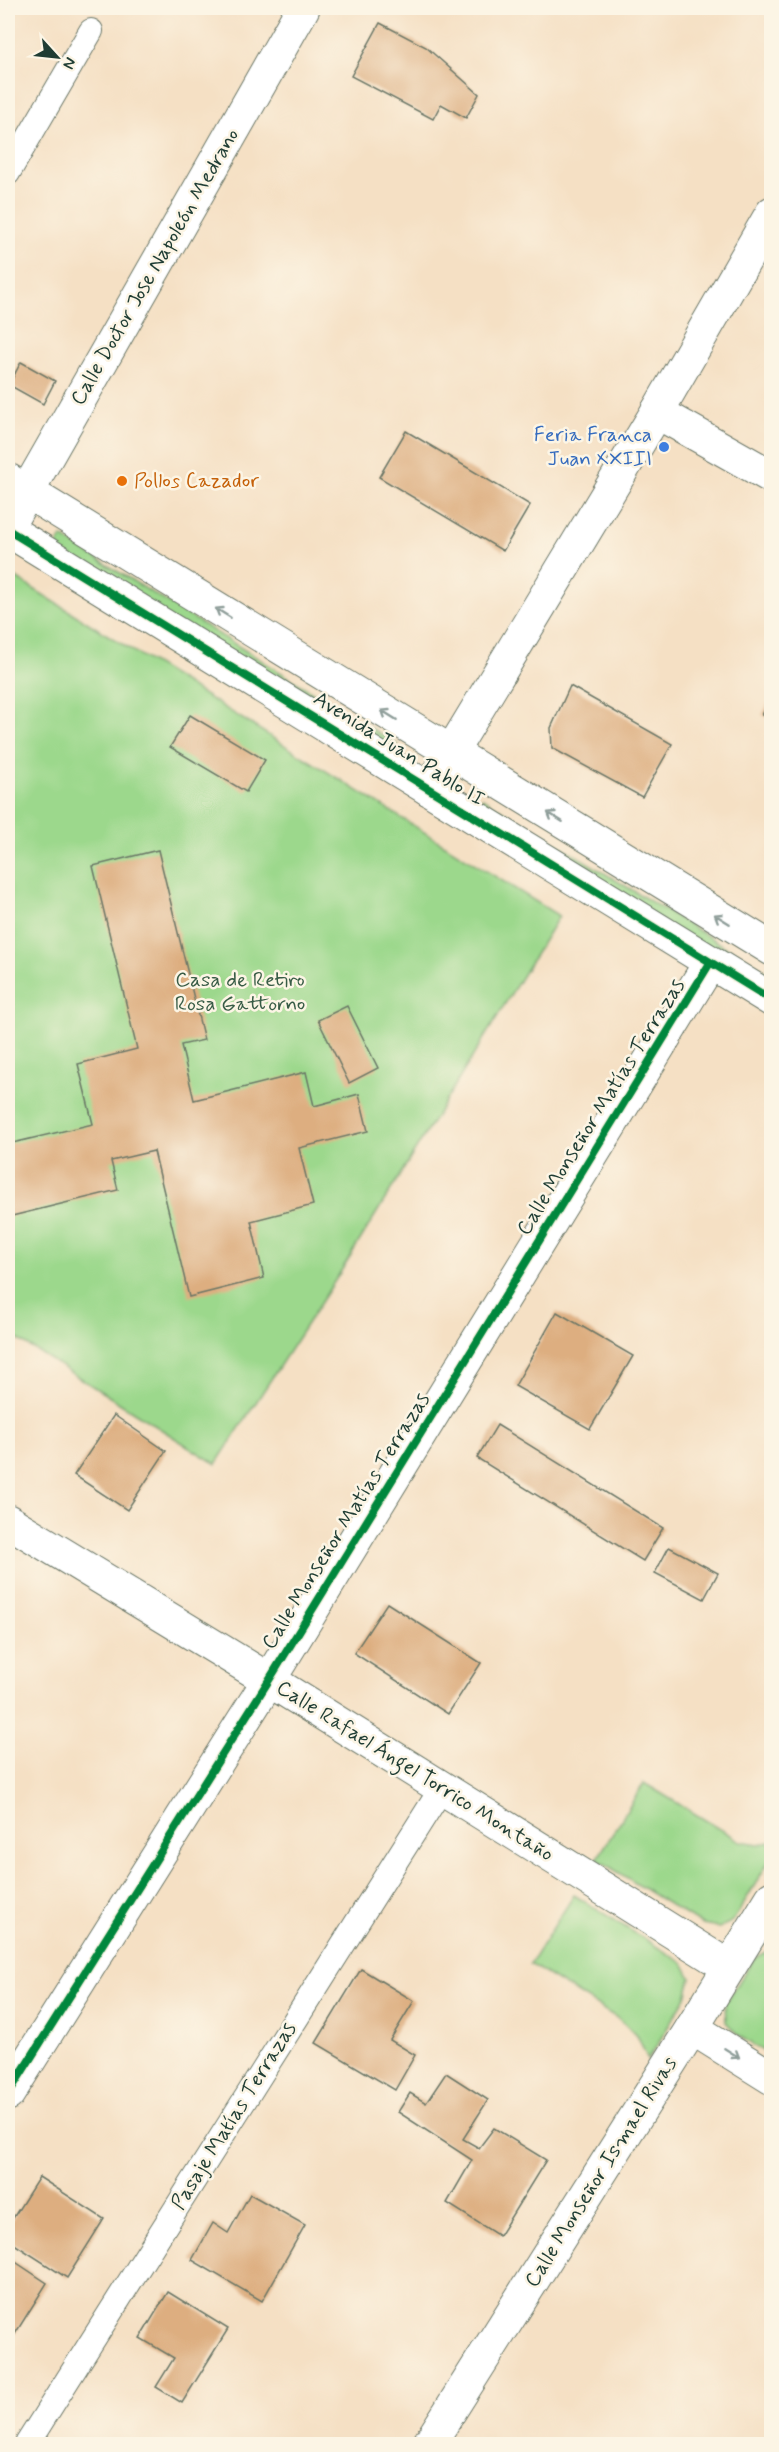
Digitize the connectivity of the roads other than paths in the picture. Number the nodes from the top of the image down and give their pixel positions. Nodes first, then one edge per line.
1 (303, 8) edge
2 (91, 31) dead end
3 (8, 173) edge
4 (771, 213) edge
5 (657, 412) junction
6 (771, 477) edge
7 (17, 486) edge
8 (8, 525) edge
9 (8, 530) edge
10 (451, 753) junction
11 (429, 789) junction
12 (771, 950) edge
13 (710, 963) junction
14 (771, 1000) edge
15 (8, 1521) edge
16 (269, 1680) junction
17 (442, 1788) junction
18 (769, 1906) edge
19 (729, 1967) junction
20 (692, 2028) junction
21 (771, 2078) edge
22 (8, 2094) edge
23 (27, 2445) edge
24 (429, 2445) edge

1 - 7 street, Calle Doctor Jose Napoleón Medrano
2 - 3 lane
4 - 5 street
5 - 6 street
5 - 10 street
7 - 8 street, Calle Doctor Jose Napoleón Medrano
10 -> 7 street, Avenida Juan Pablo II
9 - 11 street, Avenida Juan Pablo II
10 - 11 street
12 -> 10 street, Avenida Juan Pablo II
11 - 13 street, Avenida Juan Pablo II
13 - 14 street, Avenida Juan Pablo II
13 - 16 street, Calle Monseñor Matías Terrazas
15 - 16 street, Calle Rafael Ángel Torrico Montaño
16 - 17 street, Calle Rafael Ángel Torrico Montaño
16 - 22 street, Calle Monseñor Matías Terrazas
17 - 19 street, Calle Rafael Ángel Torrico Montaño
17 - 23 lane, Pasaje Matías Terrazas
18 - 19 street, Calle Monseñor Ismael Rivas
19 - 20 street, Calle Monseñor Ismael Rivas
20 -> 21 street
20 - 24 street, Calle Monseñor Ismael Rivas

